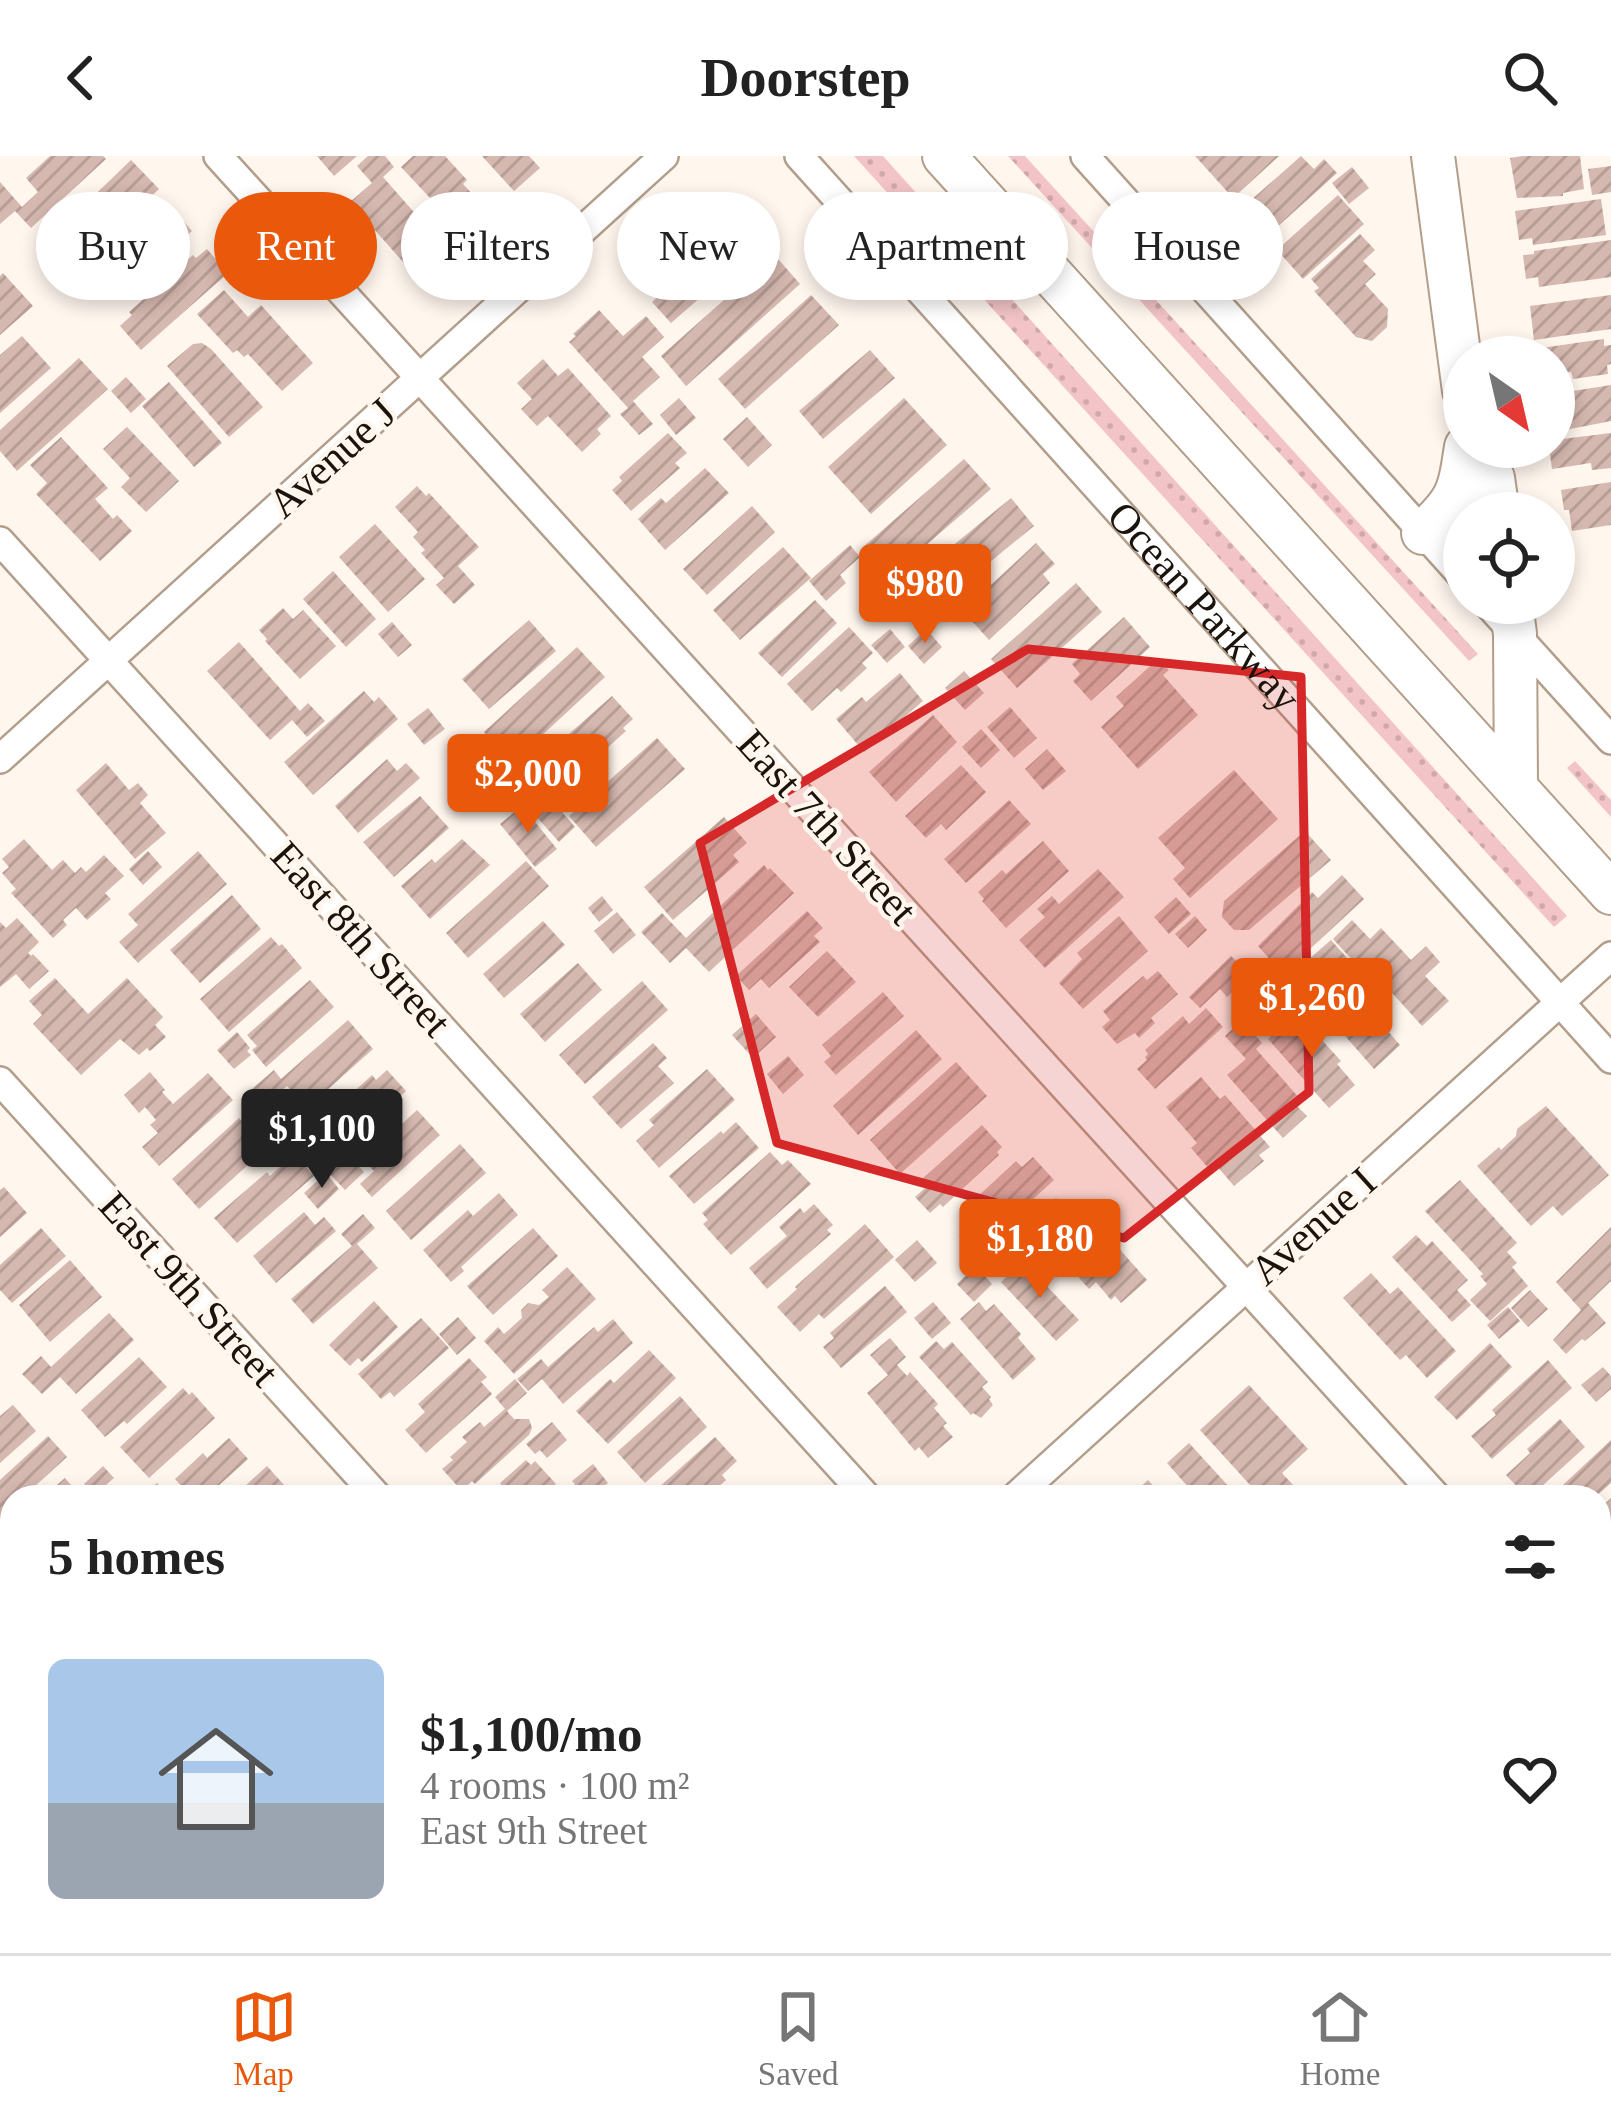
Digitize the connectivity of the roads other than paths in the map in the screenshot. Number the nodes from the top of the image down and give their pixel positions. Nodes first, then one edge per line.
1 (218, 156) edge
2 (664, 156) edge
3 (799, 156) edge
4 (944, 156) edge
5 (1085, 156) edge
6 (1433, 156) edge
7 (1457, 336) edge
8 (418, 379) junction
9 (1463, 468) edge
10 (1423, 532) junction
11 (0, 542) edge
12 (1443, 554) edge
13 (1505, 624) edge
14 (1513, 624) edge
15 (108, 661) junction
16 (1611, 740) edge
17 (0, 759) edge
18 (1516, 785) junction
19 (1611, 893) edge
20 (1611, 956) edge
21 (1560, 1003) junction
22 (1611, 1059) edge
23 (0, 1081) edge
24 (1246, 1287) junction
25 (368, 1485) edge
26 (856, 1485) edge
27 (1028, 1485) edge
28 (1426, 1485) edge

1 - 8 street, East 7th Street
2 - 8 street, Avenue J
3 - 21 street, Ocean Parkway
4 - 18 main road
5 - 10 street
6 - 7 main road
8 - 15 street, Avenue J
8 - 24 street, East 7th Street
9 - 10 main road
10 - 12 street
11 - 15 street, East 8th Street
13 - 18 main road
14 - 16 street
15 - 17 street, Avenue J
15 - 26 street, East 8th Street
18 - 19 main road
20 - 21 street, Avenue I
21 - 22 street, Ocean Parkway
21 - 24 street, Avenue I
23 - 25 street, East 9th Street
24 - 27 street, Avenue I
24 - 28 street, East 7th Street

